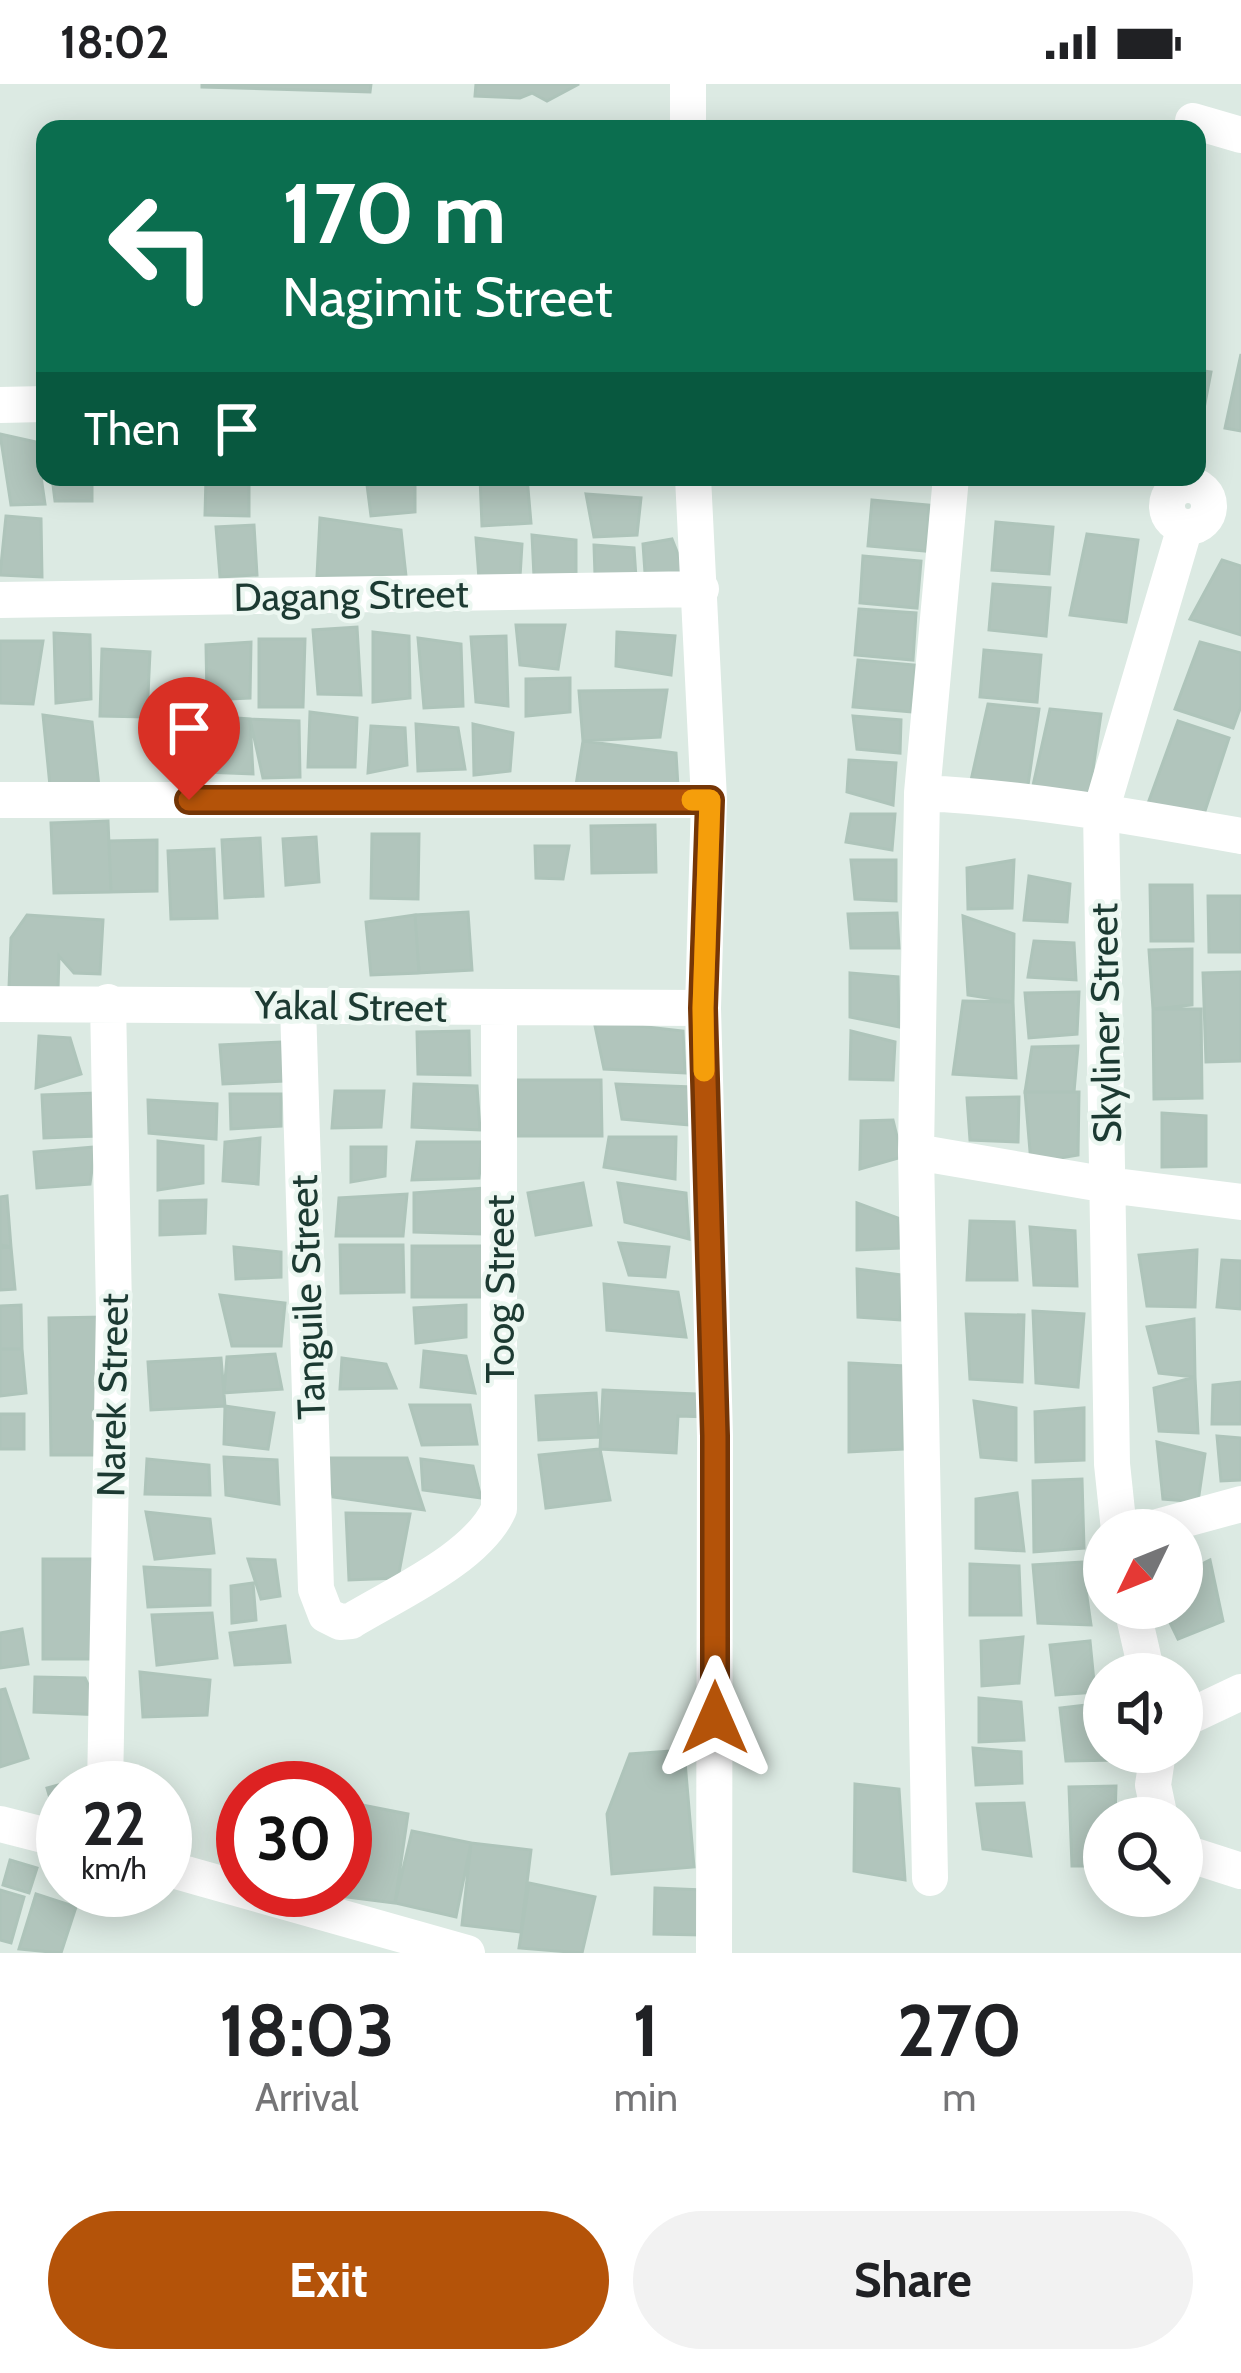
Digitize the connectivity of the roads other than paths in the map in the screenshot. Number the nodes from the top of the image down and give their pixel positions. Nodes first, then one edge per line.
1 (688, 84) edge
2 (688, 120) edge
3 (1206, 126) edge
4 (1241, 135) edge
5 (36, 404) edge
6 (0, 405) edge
7 (694, 486) edge
8 (950, 486) edge
9 (1184, 527) dead end
10 (701, 589) junction
11 (0, 600) edge
12 (922, 793) junction
13 (0, 800) edge
14 (710, 800) junction
15 (1101, 812) junction
16 (1241, 836) edge
17 (108, 1002) junction
18 (0, 1004) edge
19 (298, 1006) junction
20 (500, 1008) junction
21 (703, 1008) junction
22 (916, 1152) junction
23 (1108, 1185) junction
24 (1241, 1202) edge
25 (1241, 1504) edge
26 (1117, 1509) edge
27 (1203, 1514) edge
28 (316, 1588) joint
29 (1241, 1692) edge
30 (1203, 1710) edge
31 (106, 1761) edge
32 (0, 1824) edge
33 (36, 1833) edge
34 (1203, 1859) edge
35 (1241, 1871) edge
36 (192, 1876) edge
37 (930, 1878) dead end
38 (467, 1953) edge
39 (715, 1953) edge

1 - 2 street
3 - 4 street
5 - 6 street
7 - 10 street
8 - 12 street
9 - 15 street, Skyliner Street
10 - 11 street, Dagang Street
10 - 14 street
12 - 15 street
12 - 22 street
13 - 14 street
14 - 21 street
15 - 16 street
15 - 23 street, Skyliner Street
17 - 18 street, Yakal Street
17 - 19 street, Yakal Street
17 - 31 street, Narek Street
19 - 20 street, Yakal Street
19 - 28 street, Tanguile Street
20 - 21 street, Yakal Street
20 - 28 street, Toog Street
21 - 39 street
22 - 23 street
22 - 37 street
23 - 24 street
23 - 26 street, Skyliner Street
25 - 27 street
29 - 30 street
32 - 33 street
34 - 35 street
36 - 38 street

